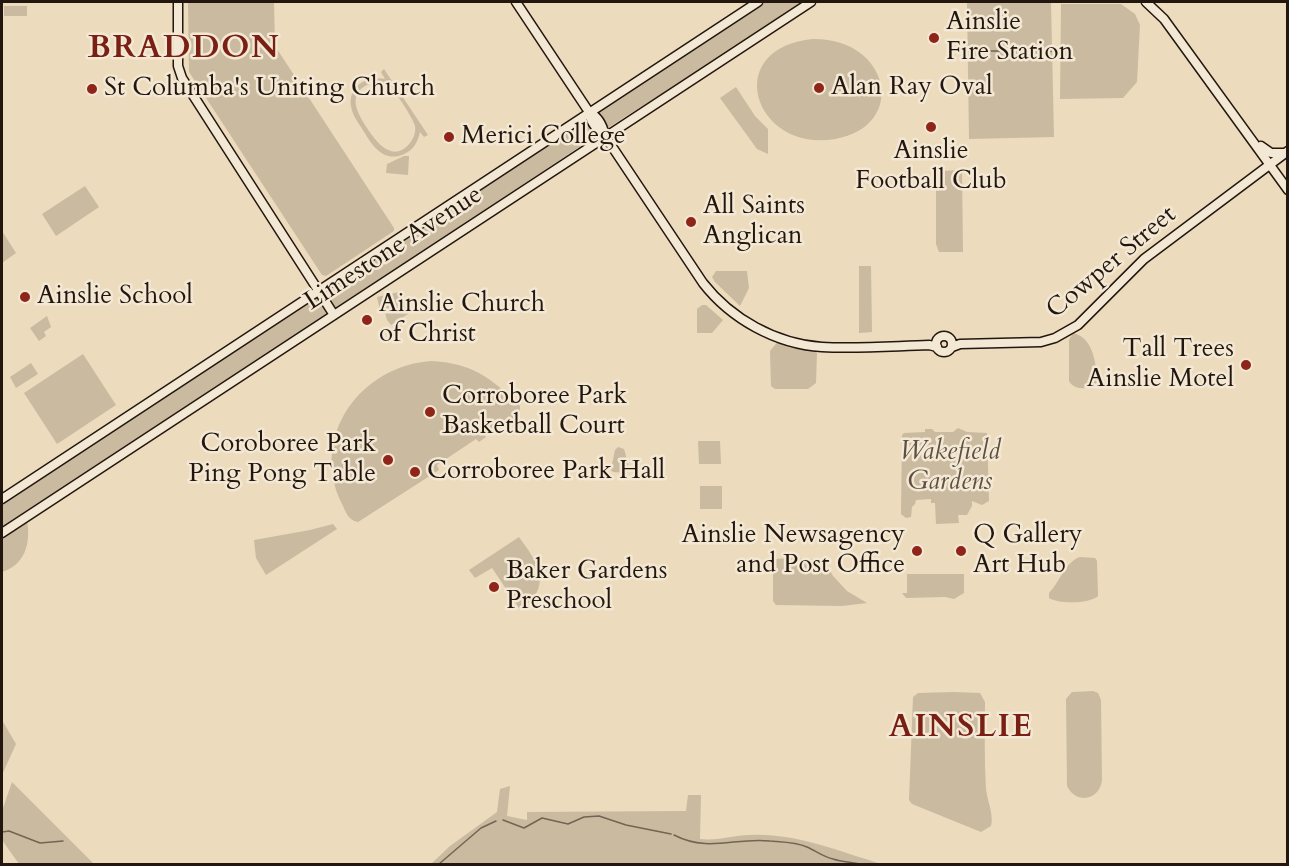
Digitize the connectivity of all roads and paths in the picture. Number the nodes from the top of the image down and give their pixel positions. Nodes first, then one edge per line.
1 (178, 2) edge
2 (516, 2) edge
3 (758, 2) edge
4 (811, 2) edge
5 (1146, 2) edge
6 (581, 100) junction
7 (589, 112) junction
8 (575, 122) junction
9 (605, 135) junction
10 (1249, 135) junction
11 (590, 145) junction
12 (1261, 146) junction
13 (614, 149) junction
14 (1287, 154) edge
15 (1272, 165) junction
16 (1287, 183) edge
17 (1287, 190) edge
18 (320, 290) junction
19 (336, 313) junction
20 (954, 343) junction
21 (934, 344) junction
22 (2, 499) edge
23 (2, 532) edge

1 - 18 main road
2 - 6 main road
3 - 7 main road, Limestone Avenue
4 - 9 main road, Limestone Avenue
5 - 10 main road
6 - 7 main road
6 - 8 main road
7 - 8 main road, Limestone Avenue
7 - 9 main road
8 - 18 main road, Limestone Avenue
9 - 11 main road, Limestone Avenue
9 - 13 main road
10 - 12 main road
10 - 15 main road
11 - 13 main road
11 - 19 main road, Limestone Avenue
12 - 14 main road
12 - 15 main road
13 - 21 main road
14 - 15 main road, Cowper Street
15 - 16 main road
15 - 17 main road
15 - 20 main road, Cowper Street
18 - 19 main road
18 - 22 main road, Limestone Avenue
19 - 23 main road, Limestone Avenue
20 - 21 main road
20 - 21 main road

